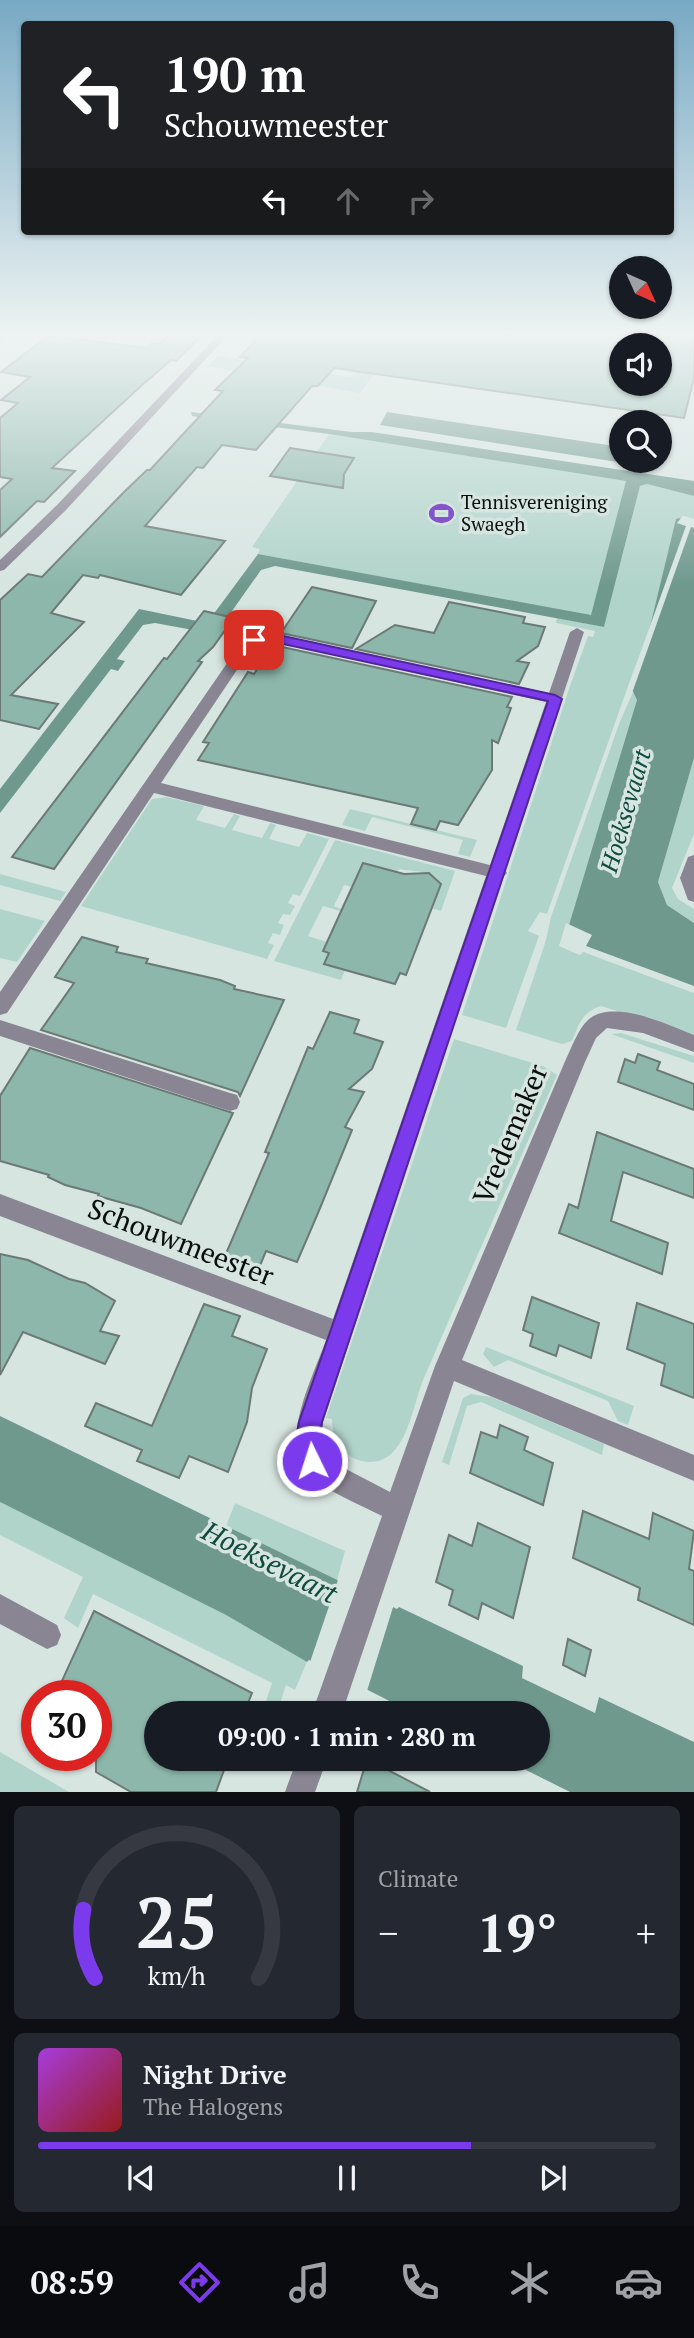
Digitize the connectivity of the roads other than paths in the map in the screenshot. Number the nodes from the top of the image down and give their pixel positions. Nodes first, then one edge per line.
1 (145, 419) edge
2 (0, 567) edge
3 (577, 632) dead end
4 (555, 699) junction
5 (149, 786) junction
6 (694, 861) edge
7 (498, 873) junction
8 (694, 895) edge
9 (0, 1007) edge
10 (0, 1028) edge
11 (694, 1044) edge
12 (230, 1102) dead end
13 (0, 1205) edge
14 (341, 1334) junction
15 (447, 1366) junction
16 (694, 1468) edge
17 (396, 1509) junction
18 (0, 1608) edge
19 (47, 1635) dead end
20 (331, 1701) edge
21 (308, 1771) edge
22 (300, 1792) edge

1 - 2 street
3 - 4 street
4 - 5 street
4 - 7 street
5 - 7 street
5 - 9 street
6 - 8 street
7 - 14 street
10 - 12 street
11 - 15 street, Vredemaker
13 - 14 street, Schouwmeester
14 - 17 street
15 - 16 street
15 - 17 street, Vredemaker
17 - 20 street, Vredemaker
18 - 19 street
21 - 22 street

